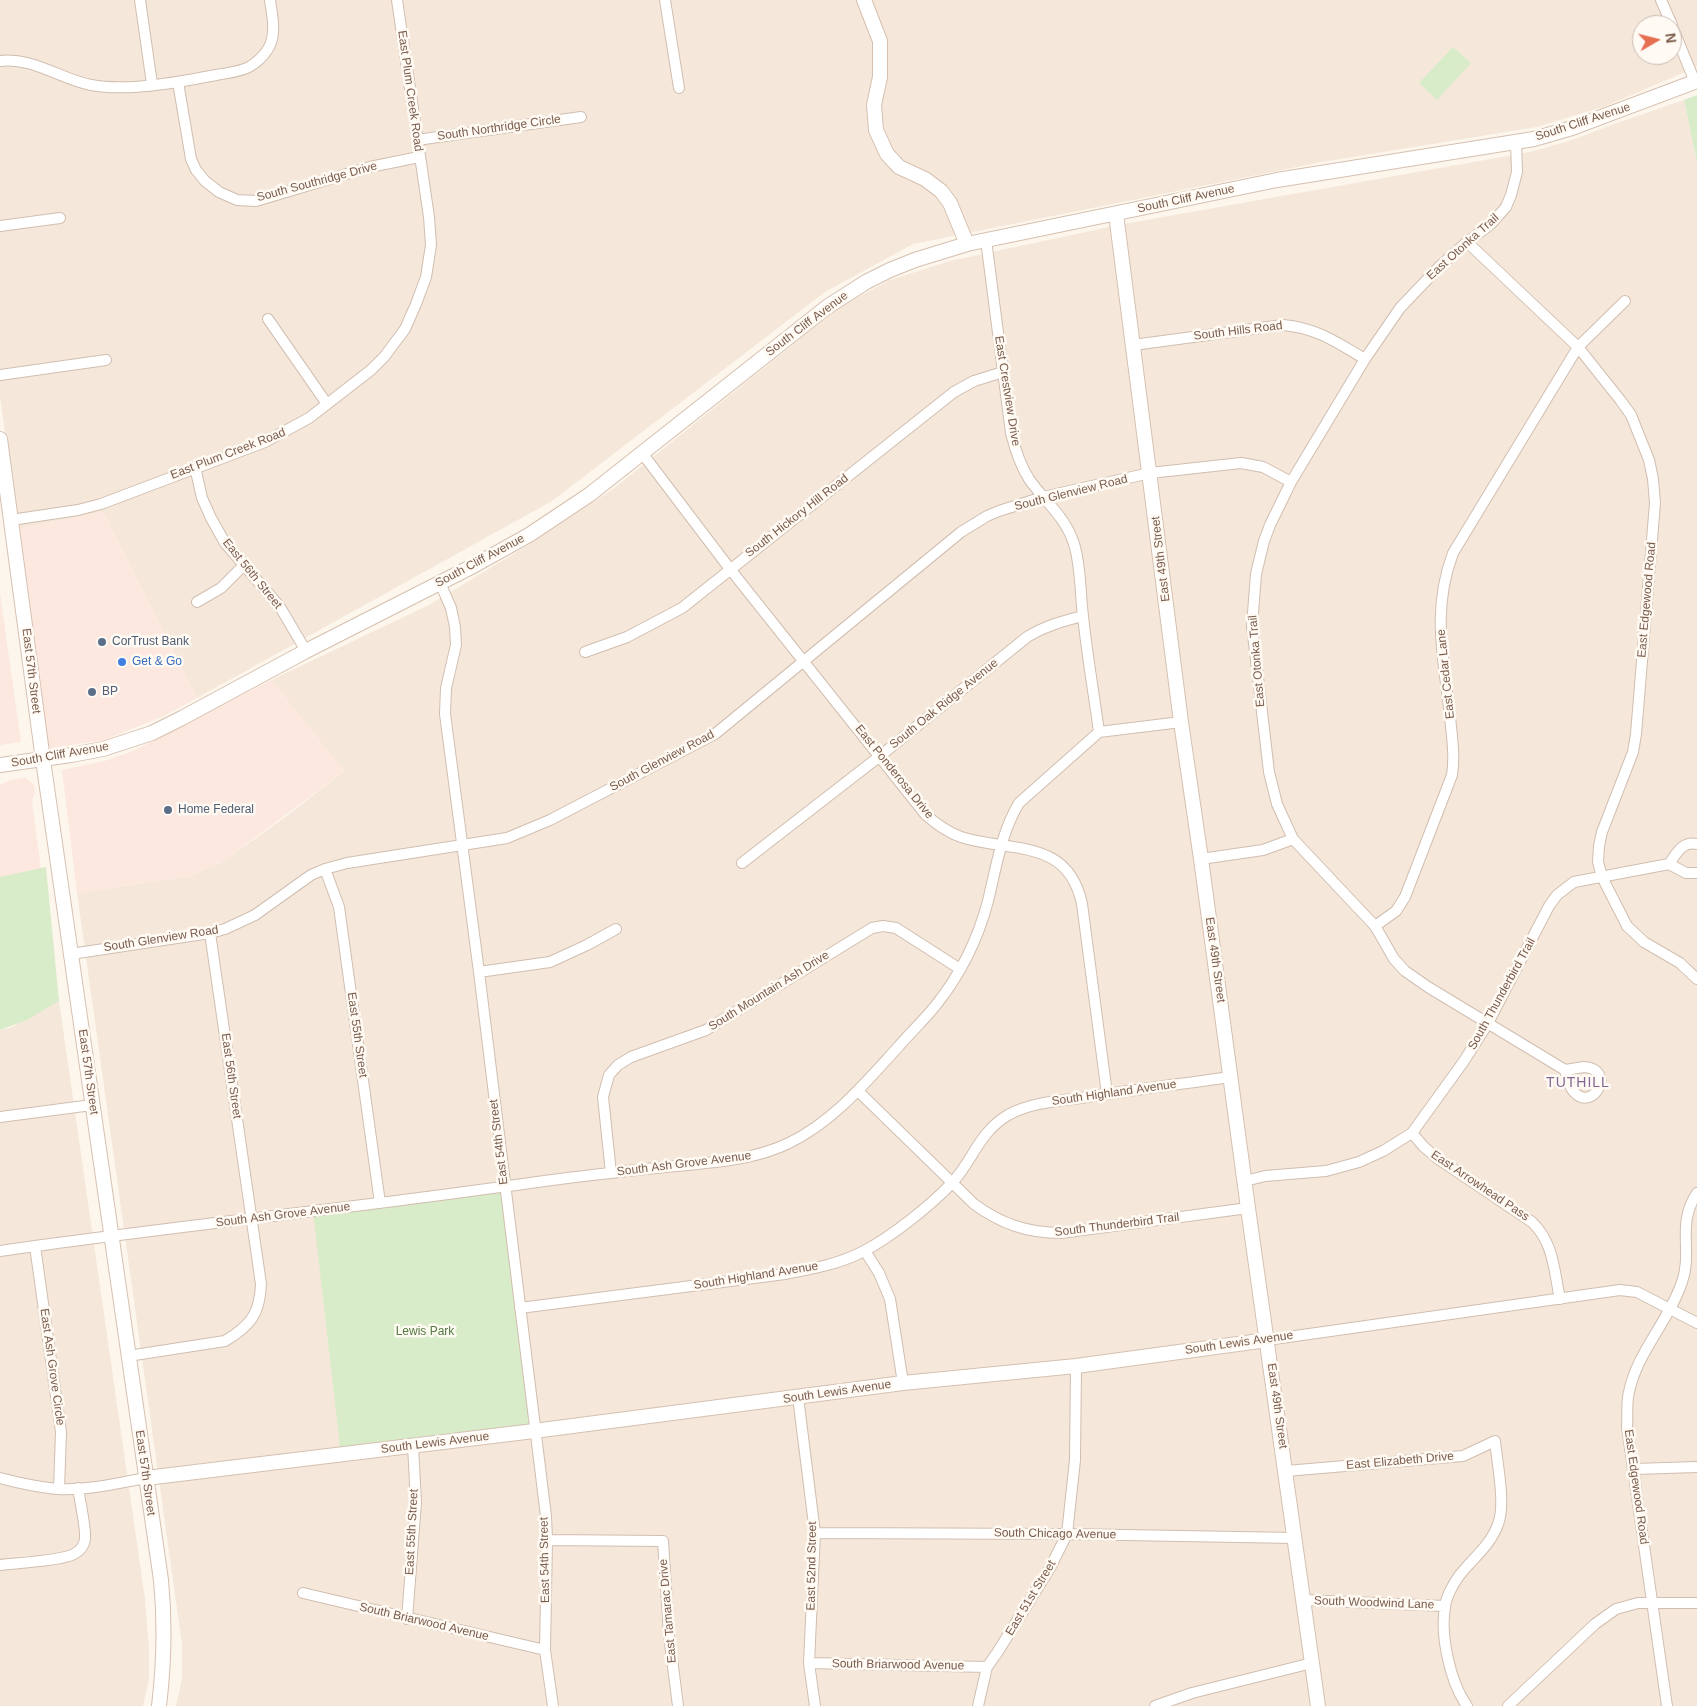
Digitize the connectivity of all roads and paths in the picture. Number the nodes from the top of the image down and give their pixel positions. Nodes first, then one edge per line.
1 (140, 0) edge
2 (270, 0) edge
3 (397, 0) edge
4 (665, 0) edge
5 (864, 0) edge
6 (1661, 0) edge
7 (1667, 15) edge
8 (1682, 49) edge
9 (0, 61) edge
10 (178, 82) junction
11 (1696, 82) edge
12 (152, 84) junction
13 (679, 88) dead end
14 (580, 117) dead end
15 (416, 140) junction
16 (1516, 143) junction
17 (419, 157) junction
18 (1116, 214) junction
19 (60, 218) dead end
20 (0, 226) edge
21 (986, 240) junction
22 (1467, 242) junction
23 (967, 244) junction
24 (1625, 301) dead end
25 (268, 319) dead end
26 (1133, 345) junction
27 (1578, 347) junction
28 (1366, 359) junction
29 (106, 360) dead end
30 (1003, 372) junction
31 (0, 375) edge
32 (327, 404) junction
33 (0, 439) edge
34 (642, 454) junction
35 (2, 466) edge
36 (195, 467) junction
37 (1150, 473) junction
38 (1291, 482) junction
39 (1043, 497) junction
40 (11, 520) junction
41 (244, 565) junction
42 (730, 569) junction
43 (440, 583) junction
44 (197, 602) dead end
45 (1083, 616) junction
46 (306, 651) junction
47 (585, 652) dead end
48 (805, 662) junction
49 (1181, 722) junction
50 (1099, 732) junction
51 (880, 756) junction
52 (43, 760) junction
53 (0, 765) edge
54 (1293, 839) junction
55 (1001, 844) junction
56 (1697, 844) edge
57 (462, 846) junction
58 (1201, 859) junction
59 (742, 863) dead end
60 (1669, 864) junction
61 (325, 869) junction
62 (1697, 873) edge
63 (1602, 877) junction
64 (1375, 926) junction
65 (616, 929) dead end
66 (210, 933) junction
67 (70, 954) junction
68 (960, 969) junction
69 (479, 972) junction
70 (1697, 979) edge
71 (1488, 1023) junction
72 (1565, 1070) dead end
73 (1231, 1077) junction
74 (858, 1091) junction
75 (1107, 1094) junction
76 (92, 1105) junction
77 (0, 1117) edge
78 (1412, 1133) junction
79 (611, 1172) junction
80 (1245, 1181) junction
81 (952, 1184) junction
82 (504, 1186) junction
83 (1697, 1193) edge
84 (380, 1203) junction
85 (1248, 1208) junction
86 (251, 1219) junction
87 (110, 1235) junction
88 (35, 1246) junction
89 (0, 1251) edge
90 (865, 1251) junction
91 (1560, 1299) junction
92 (520, 1308) junction
93 (1670, 1309) junction
94 (1697, 1324) edge
95 (1267, 1340) junction
96 (128, 1356) junction
97 (1076, 1366) junction
98 (903, 1383) junction
99 (798, 1397) junction
100 (534, 1431) junction
101 (413, 1446) junction
102 (1697, 1467) edge
103 (1634, 1469) junction
104 (1286, 1471) junction
105 (0, 1478) edge
106 (146, 1478) junction
107 (78, 1488) junction
108 (59, 1489) junction
109 (815, 1533) junction
110 (1067, 1534) junction
111 (1295, 1538) junction
112 (547, 1540) junction
113 (0, 1565) edge
114 (303, 1593) dead end
115 (1304, 1600) junction
116 (1652, 1602) junction
117 (1697, 1604) edge
118 (1445, 1606) junction
119 (407, 1619) junction
120 (545, 1650) junction
121 (809, 1663) junction
122 (1312, 1664) junction
123 (987, 1667) junction
124 (159, 1706) edge
125 (553, 1706) edge
126 (678, 1706) edge
127 (815, 1706) edge
128 (978, 1706) edge
129 (1155, 1706) edge
130 (1318, 1706) edge
131 (1467, 1706) edge
132 (1508, 1706) edge
133 (1667, 1706) edge

1 - 12 street
2 - 10 street
3 - 15 street, East Plum Creek Road
4 - 13 street
5 - 23 main road
6 - 7 street
8 - 11 street
9 - 12 street
10 - 12 street
10 - 17 street, South Southridge Drive
11 - 16 main road, South Cliff Avenue
14 - 15 street, South Northridge Circle
15 - 17 street, East Plum Creek Road
16 - 18 main road, South Cliff Avenue
16 - 22 street, East Otonka Trail
17 - 32 street, East Plum Creek Road
18 - 21 main road, South Cliff Avenue
18 - 26 main road, East 49th Street
19 - 20 street
21 - 23 main road, South Cliff Avenue
21 - 30 street, East Crestview Drive
22 - 27 street, East Edgewood Road
22 - 28 street, East Otonka Trail
23 - 34 main road, South Cliff Avenue
24 - 27 street, East Cedar Lane
25 - 32 street
26 - 28 street, South Hills Road
26 - 37 main road, East 49th Street
27 - 63 street, East Edgewood Road
27 - 64 street, East Cedar Lane
28 - 38 street, East Otonka Trail
29 - 31 street
30 - 39 street, East Crestview Drive
30 - 42 street, South Hickory Hill Road
32 - 36 street, East Plum Creek Road
33 - 35 main road, East 57th Street
34 - 42 street, East Ponderosa Drive
34 - 43 main road, South Cliff Avenue
35 - 40 main road, East 57th Street
36 - 40 street, East Plum Creek Road
36 - 41 street, East 56th Street
37 - 38 street, South Glenview Road
37 - 39 street, South Glenview Road
37 - 49 main road, East 49th Street
38 - 54 street, East Otonka Trail
39 - 45 street, East Crestview Drive
39 - 48 street, South Glenview Road
40 - 52 main road, East 57th Street
41 - 44 street
41 - 46 street, East 56th Street
42 - 47 street, South Hickory Hill Road
42 - 48 street, East Ponderosa Drive
43 - 46 main road, South Cliff Avenue
43 - 57 street, East 54th Street
45 - 50 street, East Crestview Drive
45 - 51 street, South Oak Ridge Avenue
46 - 52 main road, South Cliff Avenue
48 - 51 street, East Ponderosa Drive
48 - 57 street, South Glenview Road
49 - 50 street
49 - 58 main road, East 49th Street
50 - 55 street, South Ash Grove Avenue
51 - 55 street, East Ponderosa Drive
51 - 59 street, South Oak Ridge Avenue
52 - 53 main road, South Cliff Avenue
52 - 67 main road, East 57th Street
54 - 58 street
54 - 64 street, East Otonka Trail
55 - 68 street, South Ash Grove Avenue
55 - 75 street, East Ponderosa Drive
56 - 60 street
57 - 61 street, South Glenview Road
57 - 69 street, East 54th Street
58 - 73 main road, East 49th Street
60 - 62 street
60 - 63 street, South Thunderbird Trail
61 - 66 street, South Glenview Road
61 - 84 street, East 55th Street
63 - 70 street, East Edgewood Road
63 - 71 street, South Thunderbird Trail
64 - 71 street, East Otonka Trail
65 - 69 street
66 - 67 street, South Glenview Road
66 - 86 street, East 56th Street
67 - 76 main road, East 57th Street
68 - 74 street, South Ash Grove Avenue
68 - 79 street, South Mountain Ash Drive
69 - 82 street, East 54th Street
71 - 72 street, East Otonka Trail
71 - 78 street, South Thunderbird Trail
73 - 75 street, South Highland Avenue
73 - 80 main road, East 49th Street
74 - 79 street, South Ash Grove Avenue
74 - 81 street, South Thunderbird Trail
75 - 81 street, South Highland Avenue
76 - 77 street
76 - 87 main road, East 57th Street
78 - 80 street, South Thunderbird Trail
78 - 91 street, East Arrowhead Pass
79 - 82 street, South Ash Grove Avenue
80 - 85 main road, East 49th Street
81 - 85 street, South Thunderbird Trail
81 - 90 street, South Highland Avenue
82 - 84 street, South Ash Grove Avenue
82 - 92 street, East 54th Street
83 - 93 street, East Edgewood Road
84 - 86 street, South Ash Grove Avenue
85 - 95 main road, East 49th Street
86 - 87 street, South Ash Grove Avenue
86 - 96 street, East 56th Street
87 - 88 street, South Ash Grove Avenue
87 - 96 main road, East 57th Street
88 - 89 street, South Ash Grove Avenue
88 - 108 street, East Ash Grove Circle
90 - 92 street, South Highland Avenue
90 - 98 street
91 - 93 street, South Lewis Avenue
91 - 95 street, South Lewis Avenue
92 - 100 street, East 54th Street
93 - 94 street, South Lewis Avenue
93 - 103 street, East Edgewood Road
95 - 97 main road, South Lewis Avenue
95 - 104 main road, East 49th Street
96 - 106 main road, East 57th Street
97 - 98 main road, South Lewis Avenue
97 - 110 street, East 51st Street
98 - 99 main road, South Lewis Avenue
99 - 100 main road, South Lewis Avenue
99 - 109 street, East 52nd Street
100 - 101 main road, South Lewis Avenue
100 - 112 street, East 54th Street
101 - 106 main road, South Lewis Avenue
101 - 119 street, East 55th Street
102 - 103 street
103 - 116 street, East Edgewood Road
104 - 111 main road, East 49th Street
104 - 118 street, East Elizabeth Drive
105 - 108 street, South Lewis Avenue
106 - 107 street, South Lewis Avenue
106 - 124 main road, East 57th Street
107 - 108 street, South Lewis Avenue
107 - 113 street
109 - 110 street, South Chicago Avenue
109 - 121 street, East 52nd Street
110 - 111 street, South Chicago Avenue
110 - 123 street, East 51st Street
111 - 115 main road, East 49th Street
112 - 120 street, East 54th Street
112 - 126 street, East Tamarac Drive
114 - 119 street, South Briarwood Avenue
115 - 118 street, South Woodwind Lane
115 - 122 main road, East 49th Street
116 - 117 street
116 - 132 street
116 - 133 street, East Edgewood Road
118 - 131 street, East Elizabeth Drive
119 - 120 street, South Briarwood Avenue
120 - 125 street, East 54th Street
121 - 123 street, South Briarwood Avenue
121 - 127 street, East 52nd Street
122 - 129 street
122 - 130 main road, East 49th Street
123 - 128 street, East 51st Street

